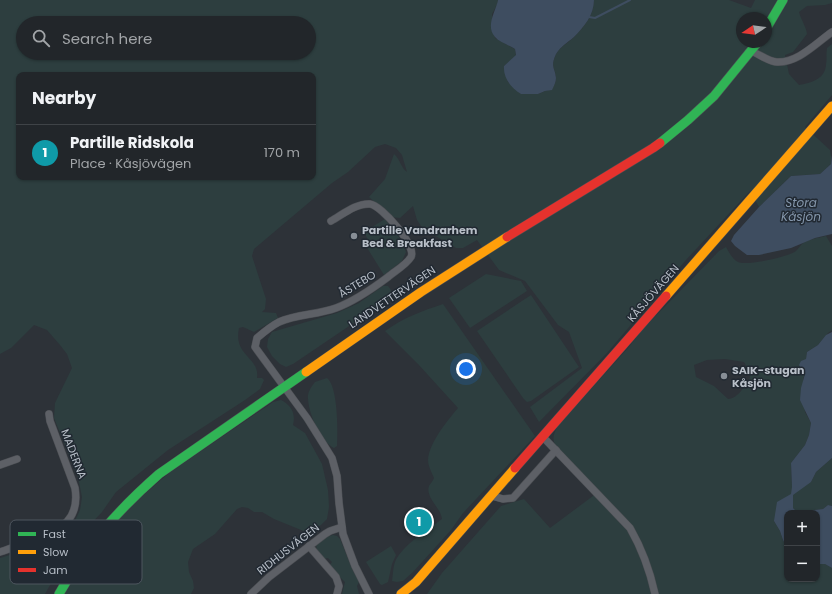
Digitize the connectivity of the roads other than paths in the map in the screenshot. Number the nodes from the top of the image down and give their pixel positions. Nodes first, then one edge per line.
1 (783, 0) edge
2 (772, 19) edge
3 (832, 32) edge
4 (754, 48) edge
5 (752, 51) junction
6 (832, 106) edge
7 (331, 221) dead end
8 (283, 386) junction
9 (49, 414) dead end
10 (543, 437) junction
11 (556, 450) junction
12 (17, 459) dead end
13 (0, 465) edge
14 (492, 496) junction
15 (69, 520) edge
16 (110, 520) edge
17 (342, 528) junction
18 (309, 546) junction
19 (10, 548) edge
20 (0, 552) edge
21 (65, 584) edge
22 (59, 594) edge
23 (251, 594) edge
24 (337, 594) edge
25 (369, 594) edge
26 (400, 594) edge
27 (655, 594) edge

1 - 2 street
3 - 5 street
4 - 5 street, LANDVETTERVÄGEN
5 - 8 street, LANDVETTERVÄGEN
6 - 10 street, KÅSJÖVÄGEN
7 - 8 street, ÅSTEBO
8 - 16 street, LANDVETTERVÄGEN
8 - 17 street
9 - 15 street, MADERNA
10 - 11 street
10 - 14 street, KÅSJÖVÄGEN
11 - 14 street
11 - 27 street
12 - 13 street
14 - 26 street, KÅSJÖVÄGEN
17 - 18 street, RIDHUSVÄGEN
17 - 25 street
18 - 23 street, RIDHUSVÄGEN
18 - 24 street
19 - 20 street, MADERNA
21 - 22 street, LANDVETTERVÄGEN

